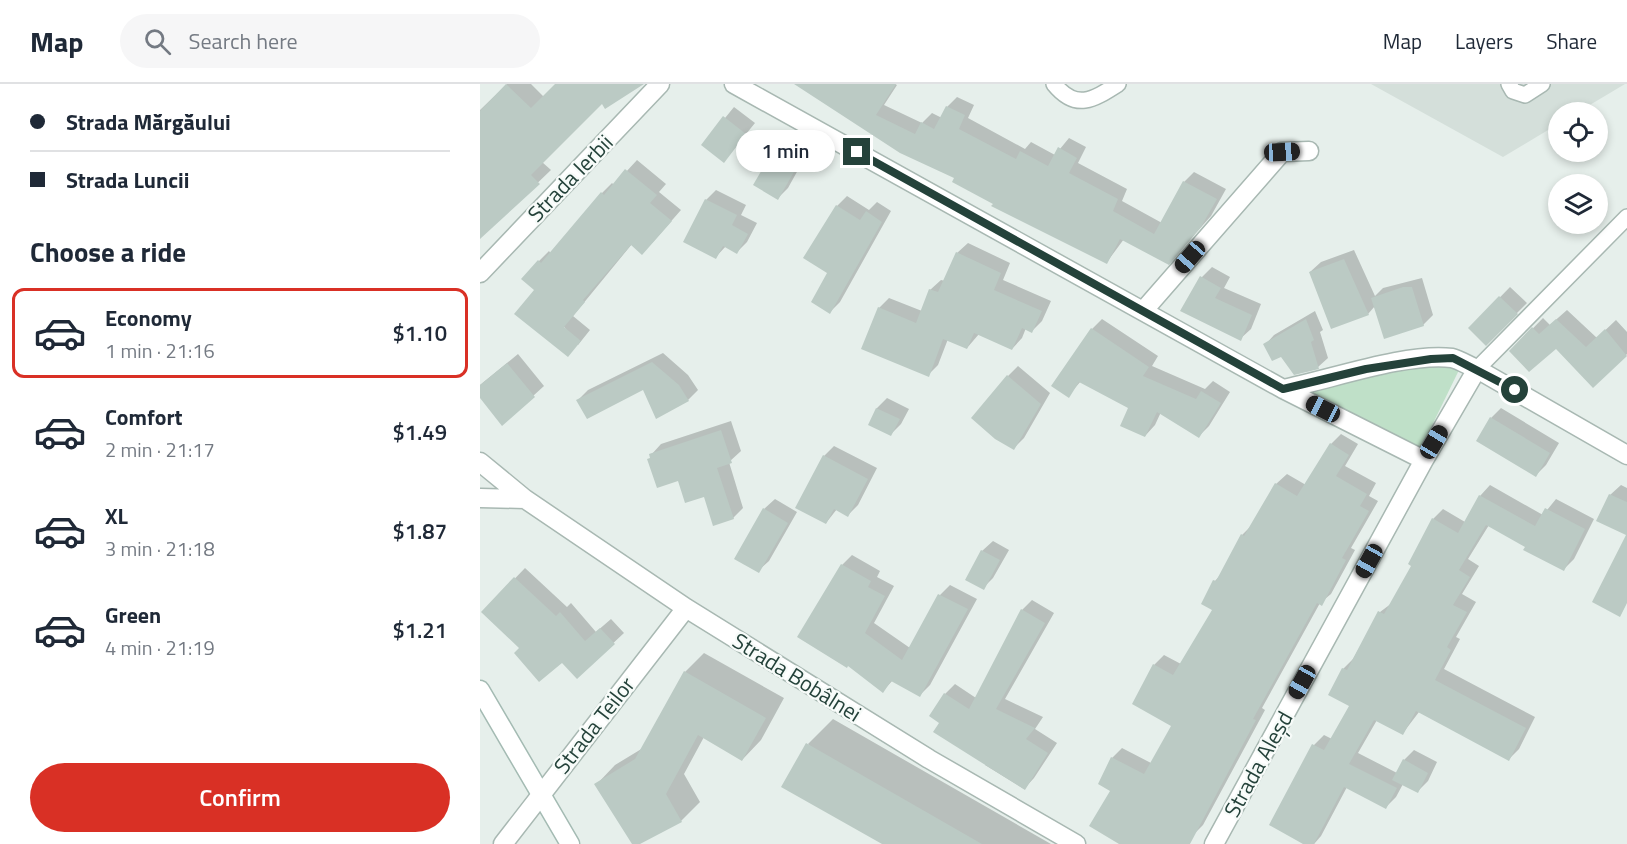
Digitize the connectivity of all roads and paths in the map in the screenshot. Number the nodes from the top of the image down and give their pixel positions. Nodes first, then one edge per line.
1 (660, 84) edge
2 (734, 84) edge
3 (1054, 84) edge
4 (1118, 84) edge
5 (1509, 84) edge
6 (1542, 84) edge
7 (1309, 151) dead end
8 (1627, 217) edge
9 (480, 273) edge
10 (1144, 310) junction
11 (1477, 369) junction
12 (1283, 389) junction
13 (1627, 455) edge
14 (1424, 460) junction
15 (480, 462) edge
16 (480, 498) edge
17 (525, 499) junction
18 (686, 608) junction
19 (480, 690) edge
20 (540, 795) junction
21 (503, 844) edge
22 (570, 844) edge
23 (1076, 844) edge
24 (1214, 844) edge

1 - 9 street, Strada Ierbii
2 - 10 street
3 - 4 lane
5 - 6 lane
7 - 10 street
8 - 11 lane
10 - 12 street
11 - 12 street
11 - 13 street
11 - 14 street, Strada Aleșd
12 - 14 street
14 - 24 street, Strada Aleșd
15 - 17 street, Strada Bobâlnei
16 - 17 street
17 - 18 street, Strada Bobâlnei
18 - 20 street, Strada Teilor
18 - 23 street, Strada Bobâlnei
19 - 20 street
20 - 21 street, Strada Teilor
20 - 22 street

